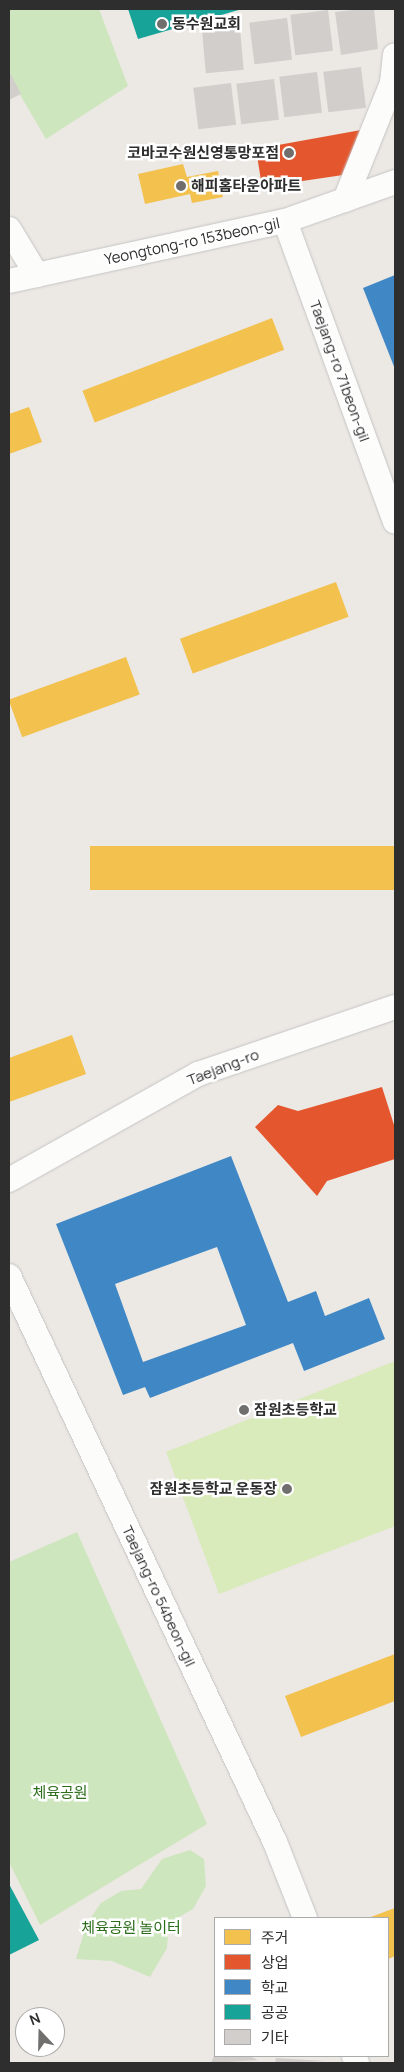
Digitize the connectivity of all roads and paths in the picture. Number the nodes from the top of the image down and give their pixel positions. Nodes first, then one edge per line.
1 (395, 55) edge
2 (395, 182) edge
3 (345, 200) junction
4 (286, 221) junction
5 (9, 229) edge
6 (37, 275) junction
7 (9, 281) edge
8 (395, 522) edge
9 (395, 1007) edge
10 (9, 1180) edge
11 (9, 1276) edge
12 (305, 1917) edge

1 - 3 street
2 - 3 street, Yeongtong-ro 153beon-gil
3 - 4 street, Yeongtong-ro 153beon-gil
4 - 6 street, Yeongtong-ro 153beon-gil
4 - 8 street, Taejang-ro 71beon-gil
5 - 6 street
6 - 7 street, Yeongtong-ro 153beon-gil
9 - 10 street, Taejang-ro
11 - 12 street, Taejang-ro 54beon-gil

